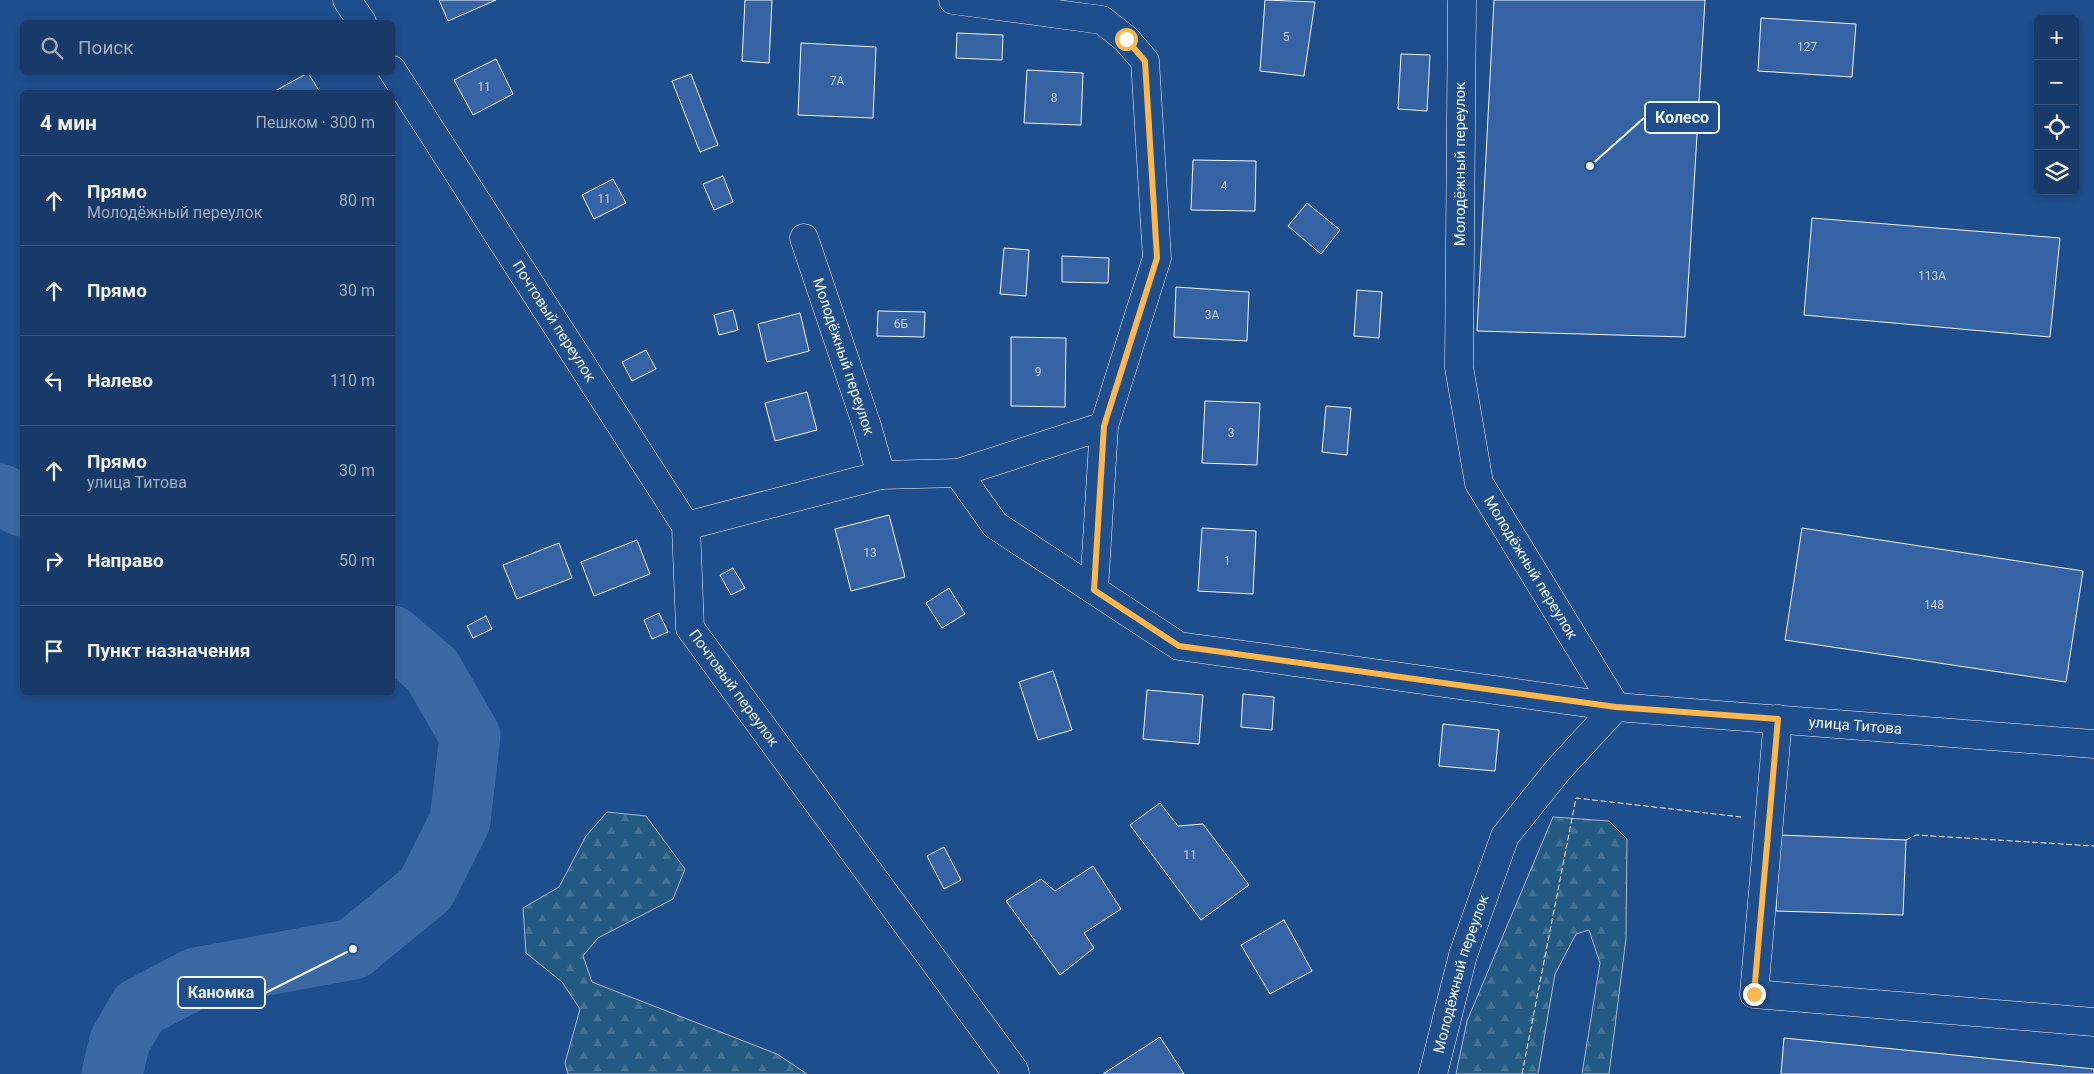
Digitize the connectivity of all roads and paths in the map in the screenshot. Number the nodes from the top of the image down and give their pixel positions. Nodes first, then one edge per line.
1 (348, 0) edge
2 (953, 0) edge
3 (1462, 0) edge
4 (361, 20) edge
5 (395, 75) edge
6 (804, 238) dead end
7 (1104, 426) junction
8 (958, 473) junction
9 (881, 474) junction
10 (686, 526) junction
11 (1094, 590) junction
12 (1616, 707) junction
13 (1778, 719) junction
14 (2094, 744) edge
15 (2094, 1022) edge
16 (1015, 1074) edge
17 (1433, 1074) edge

1 - 4 street
2 - 7 street
3 - 12 street, Молодёжный переулок
5 - 10 street, Почтовый переулок
6 - 9 street, Молодёжный переулок
7 - 8 street
7 - 11 street
8 - 9 street
8 - 11 street, улица Титова
9 - 10 street
10 - 16 street, Почтовый переулок
11 - 12 street, улица Титова
12 - 13 street, улица Титова
12 - 17 street, Молодёжный переулок
13 - 14 street, улица Титова
13 - 15 street

